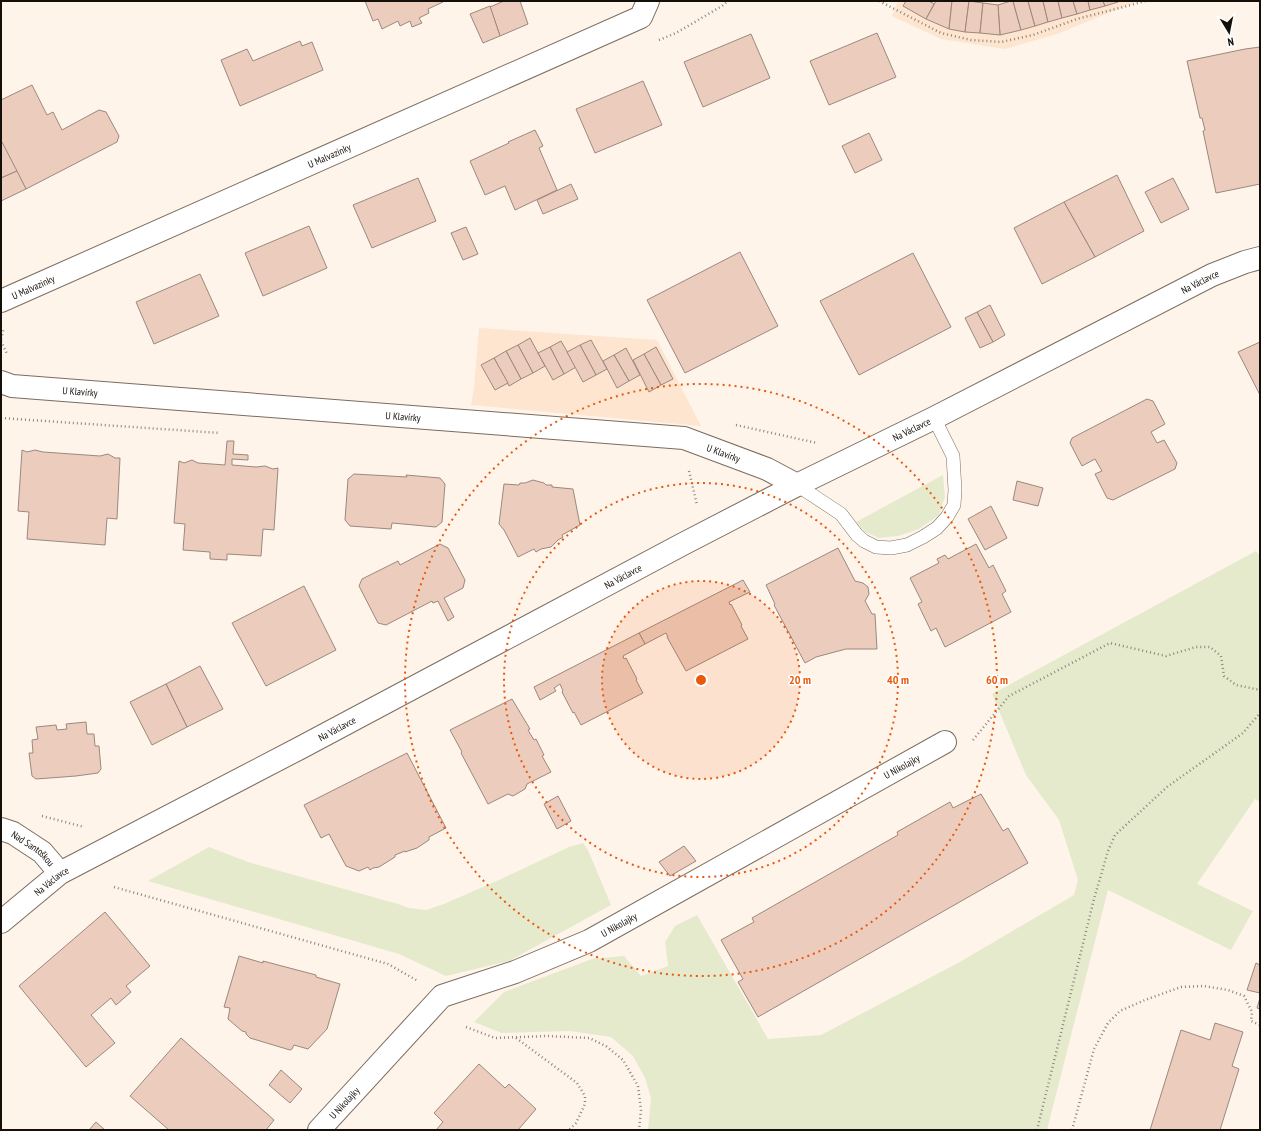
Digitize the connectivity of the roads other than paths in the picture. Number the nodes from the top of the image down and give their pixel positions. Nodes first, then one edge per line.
1 (648, 1) edge
2 (1260, 258) edge
3 (1, 301) edge
4 (1, 382) edge
5 (934, 418) junction
6 (797, 486) junction
7 (945, 742) road end
8 (1, 829) edge
9 (60, 873) junction
10 (1, 922) edge
11 (318, 1130) edge

1 - 3 street, U Malvazinky
2 - 5 street, Na Václavce
4 - 6 street, U Klavírky
5 - 6 street, Na Václavce
5 - 6 lane
6 - 9 street, Na Václavce
7 - 11 street, U Nikolajky
8 - 9 street, Nad Santoškou
9 - 10 street, Na Václavce

